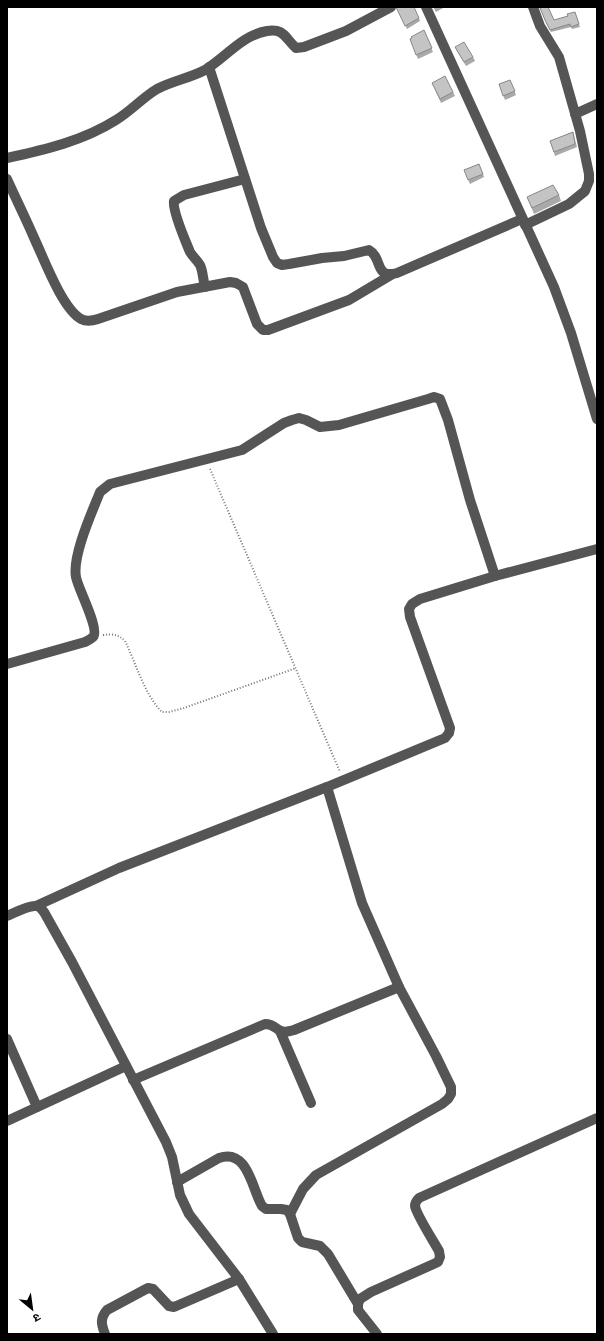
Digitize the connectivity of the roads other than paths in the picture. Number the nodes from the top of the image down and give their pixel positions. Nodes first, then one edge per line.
1 (391, 7) edge
2 (426, 7) edge
3 (533, 7) edge
4 (209, 67) junction
5 (597, 104) edge
6 (575, 114) junction
7 (7, 158) edge
8 (7, 179) edge
9 (246, 179) junction
10 (524, 222) junction
11 (390, 275) junction
12 (205, 287) junction
13 (597, 419) edge
14 (597, 549) edge
15 (495, 576) junction
16 (7, 664) edge
17 (327, 787) junction
18 (36, 906) junction
19 (7, 916) edge
20 (399, 987) junction
21 (280, 1031) junction
22 (7, 1039) edge
23 (126, 1066) junction
24 (133, 1080) junction
25 (312, 1103) dead end
26 (38, 1107) junction
27 (597, 1118) edge
28 (7, 1121) edge
29 (177, 1182) junction
30 (290, 1214) junction
31 (239, 1279) junction
32 (358, 1304) junction
33 (105, 1334) edge
34 (273, 1334) edge
35 (377, 1334) edge

1 - 4 street
2 - 10 street
3 - 6 street
4 - 7 street
4 - 9 street
5 - 6 street
6 - 10 street
8 - 12 street
9 - 11 street
9 - 12 street
10 - 11 street
10 - 13 street
11 - 12 street
14 - 15 street
15 - 16 street
15 - 17 street
17 - 18 street
17 - 20 street
18 - 19 street
18 - 23 street
20 - 21 street
20 - 30 street
21 - 24 street
21 - 25 street
22 - 26 street
23 - 24 street
23 - 26 street
24 - 29 street
26 - 28 street
27 - 32 street
29 - 30 street
29 - 31 street
30 - 32 street
31 - 33 street
31 - 34 street
32 - 35 street

